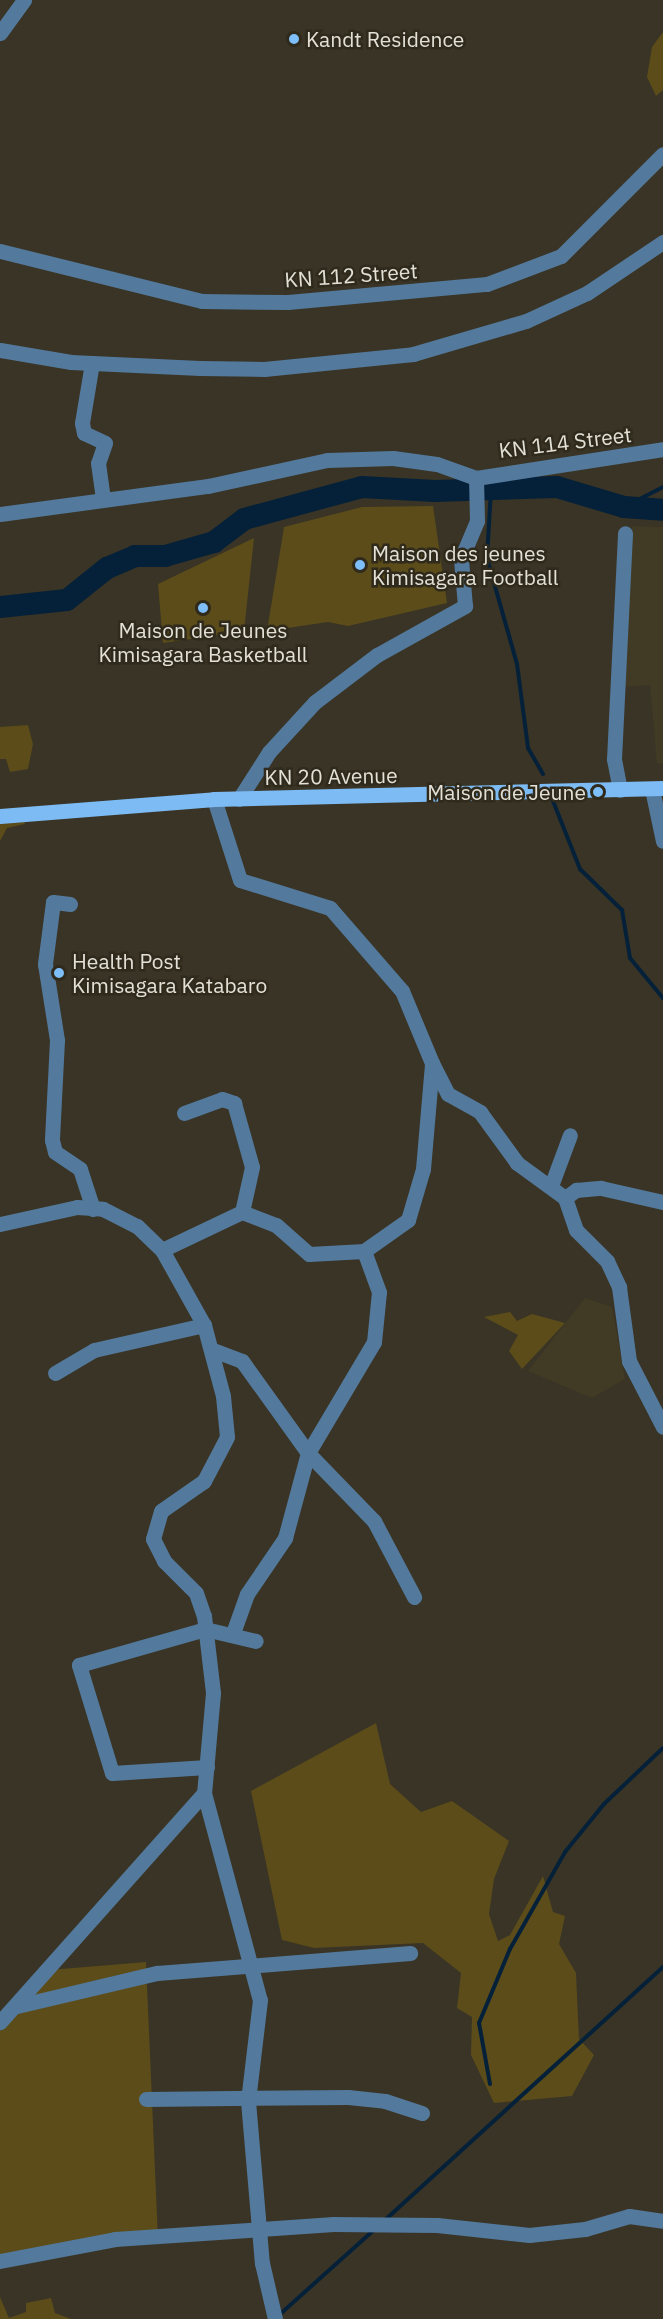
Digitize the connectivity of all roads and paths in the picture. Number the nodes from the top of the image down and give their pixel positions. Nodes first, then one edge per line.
1 (24, 0) edge
2 (0, 33) edge
3 (663, 154) edge
4 (663, 242) edge
5 (0, 251) edge
6 (0, 350) edge
7 (92, 363) junction
8 (663, 449) edge
9 (476, 478) junction
10 (103, 497) junction
11 (0, 514) edge
12 (625, 533) dead end
13 (658, 789) edge
14 (620, 790) junction
15 (239, 799) junction
16 (214, 800) junction
17 (0, 816) edge
18 (663, 841) edge
19 (70, 904) dead end
20 (432, 1063) junction
21 (184, 1113) dead end
22 (570, 1135) dead end
23 (551, 1186) junction
24 (565, 1198) junction
25 (663, 1202) edge
26 (93, 1209) junction
27 (242, 1212) junction
28 (0, 1224) edge
29 (162, 1250) junction
30 (364, 1251) junction
31 (204, 1324) junction
32 (213, 1350) junction
33 (55, 1373) dead end
34 (663, 1427) edge
35 (308, 1453) junction
36 (414, 1597) dead end
37 (206, 1629) junction
38 (233, 1633) junction
39 (256, 1641) dead end
40 (207, 1767) junction
41 (204, 1793) junction
42 (410, 1953) dead end
43 (253, 1961) junction
44 (17, 2006) junction
45 (0, 2022) edge
46 (146, 2099) dead end
47 (248, 2101) junction
48 (422, 2113) dead end
49 (663, 2222) edge
50 (262, 2232) junction
51 (0, 2261) edge
52 (275, 2319) edge

1 - 2 street
3 - 5 street, KN 112 Street
4 - 7 street
6 - 7 street
7 - 10 street
8 - 9 street, KN 114 Street
9 - 10 street
9 - 15 street, KN 114 Street
10 - 11 street
12 - 14 street
13 - 14 main road, KN 20 Avenue
13 - 18 street
14 - 15 main road, KN 20 Avenue
15 - 16 main road, KN 20 Avenue
16 - 17 main road, KN 20 Avenue
16 - 20 street
19 - 26 street
20 - 23 street
20 - 30 street
21 - 27 street
22 - 23 street
23 - 24 street
24 - 25 street
24 - 34 street
26 - 28 street
26 - 29 street
27 - 29 street
27 - 30 street
29 - 31 street
30 - 35 street
31 - 32 street
31 - 33 street
32 - 35 street
32 - 37 street
35 - 36 street
35 - 38 street
37 - 38 street
37 - 40 street
37 - 40 street
38 - 39 street
40 - 41 street
41 - 43 street
41 - 44 street
42 - 43 street
43 - 44 street
43 - 47 street
44 - 45 street
46 - 47 street
47 - 48 street
47 - 50 street
49 - 50 street
50 - 51 street
50 - 52 street

